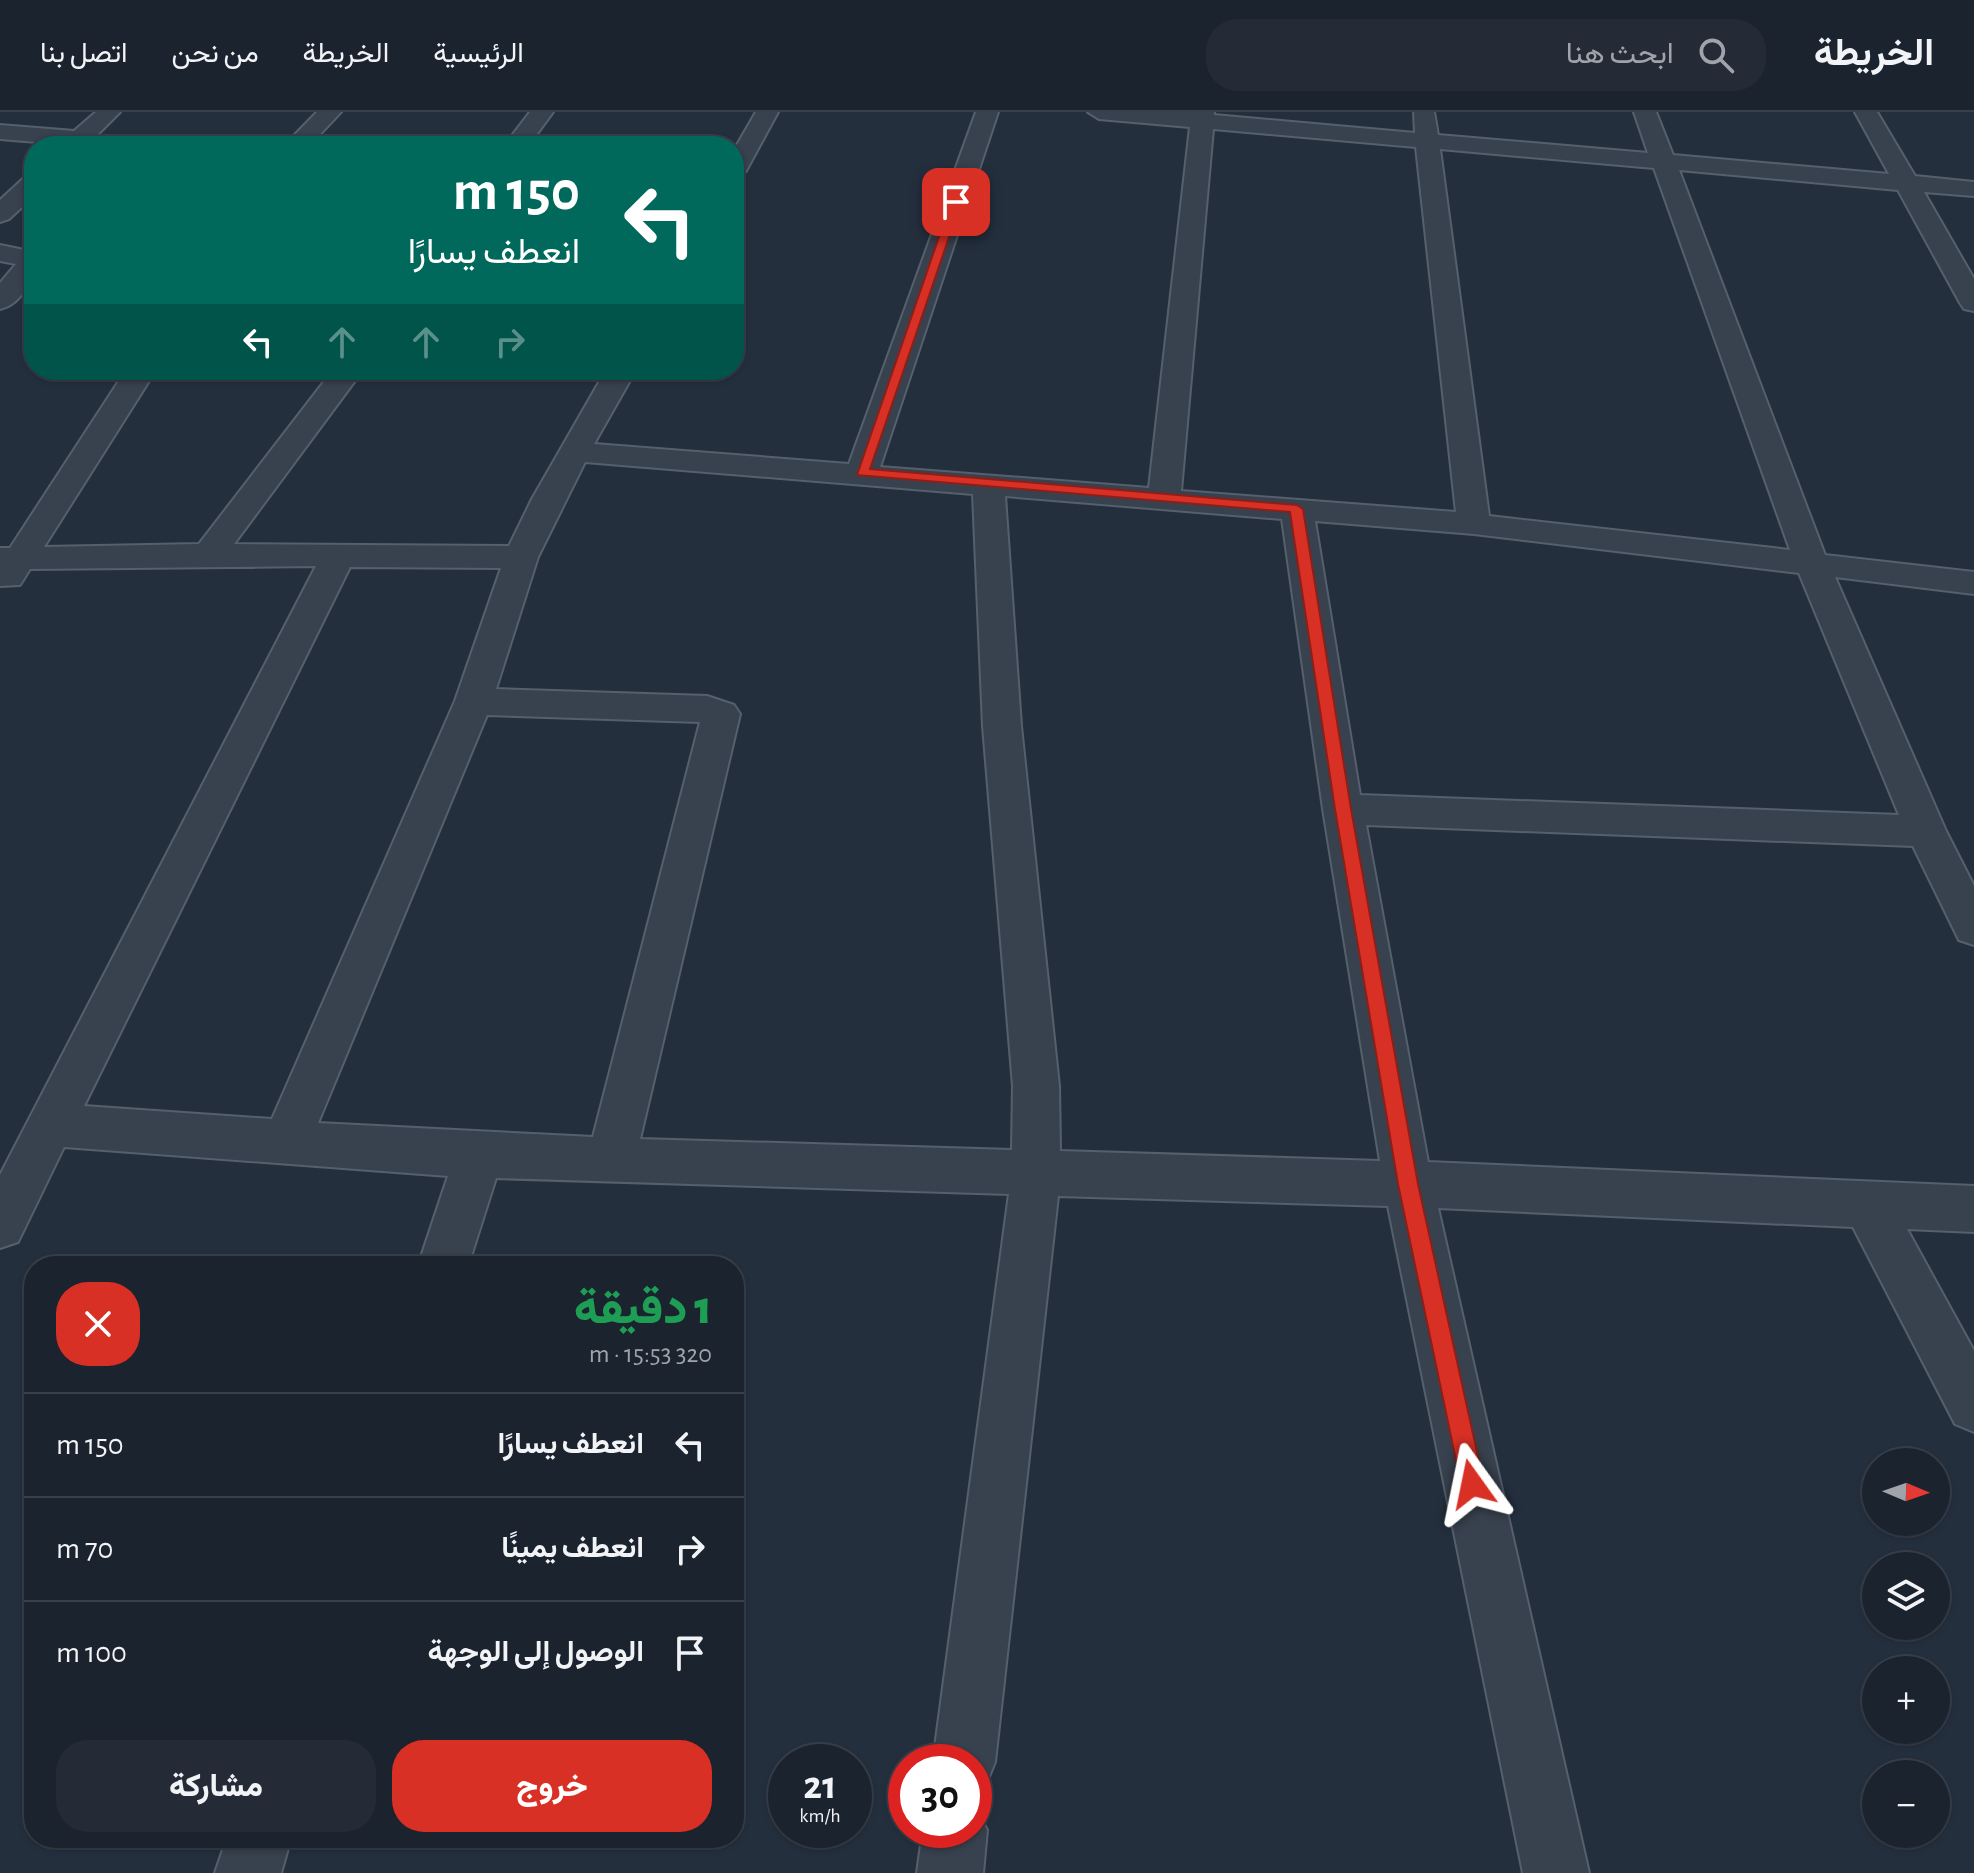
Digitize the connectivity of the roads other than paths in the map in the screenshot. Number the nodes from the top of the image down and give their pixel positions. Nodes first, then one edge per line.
1 (109, 112) edge
2 (330, 112) edge
3 (542, 112) edge
4 (767, 112) edge
5 (987, 112) edge
6 (1099, 112) edge
7 (1645, 112) edge
8 (1866, 112) edge
9 (1203, 116) edge
10 (1426, 126) edge
11 (0, 132) edge
12 (28, 136) edge
13 (83, 136) edge
14 (306, 136) edge
15 (524, 136) edge
16 (744, 153) edge
17 (1661, 159) junction
18 (1905, 182) junction
19 (1974, 189) edge
20 (24, 191) edge
21 (0, 214) edge
22 (0, 253) edge
23 (24, 261) edge
24 (24, 272) edge
25 (0, 301) edge
26 (1974, 303) edge
27 (134, 380) edge
28 (340, 380) edge
29 (615, 380) edge
30 (574, 452) junction
31 (862, 472) junction
32 (988, 483) junction
33 (1164, 497) junction
34 (1297, 509) junction
35 (1474, 524) junction
36 (209, 555) junction
37 (338, 556) junction
38 (521, 557) junction
39 (10, 558) edge
40 (1812, 564) junction
41 (1974, 583) edge
42 (0, 589) edge
43 (474, 701) junction
44 (1343, 809) junction
45 (1926, 831) junction
46 (1974, 928) edge
47 (52, 1125) junction
48 (286, 1142) junction
49 (479, 1156) junction
50 (611, 1160) junction
51 (1036, 1175) junction
52 (1408, 1184) junction
53 (1869, 1207) junction
54 (1974, 1209) edge
55 (0, 1225) edge
56 (446, 1256) edge
57 (1974, 1405) edge
58 (966, 1744) edge
59 (256, 1848) edge
60 (953, 1848) edge
61 (248, 1873) edge
62 (950, 1873) edge
63 (1556, 1873) edge

1 - 13 street
2 - 14 street
3 - 15 street
4 - 16 street
5 - 31 street
6 - 9 street
7 - 17 street
8 - 18 street
9 - 10 street
9 - 33 street
10 - 17 street
10 - 35 street
11 - 12 street
17 - 18 street
17 - 40 street
18 - 19 street
18 - 26 street
20 - 21 street
22 - 23 street
24 - 25 street
27 - 39 street
28 - 36 street
29 - 30 street
30 - 31 street
30 - 38 street
31 - 32 street
32 - 33 street
32 - 51 street
33 - 34 street
34 - 35 street
34 - 44 street
35 - 40 street
36 - 37 street
36 - 39 street
37 - 38 street
37 - 47 street
38 - 43 street
39 - 42 street
40 - 41 street
40 - 45 street
43 - 48 street
43 - 50 street
44 - 45 street
44 - 52 street
45 - 46 street
47 - 48 street
47 - 55 street
48 - 49 street
49 - 50 street
49 - 56 street
50 - 51 street
51 - 52 street
51 - 58 street
52 - 53 street
52 - 63 street
53 - 54 street
53 - 57 street
59 - 61 street
60 - 62 street

